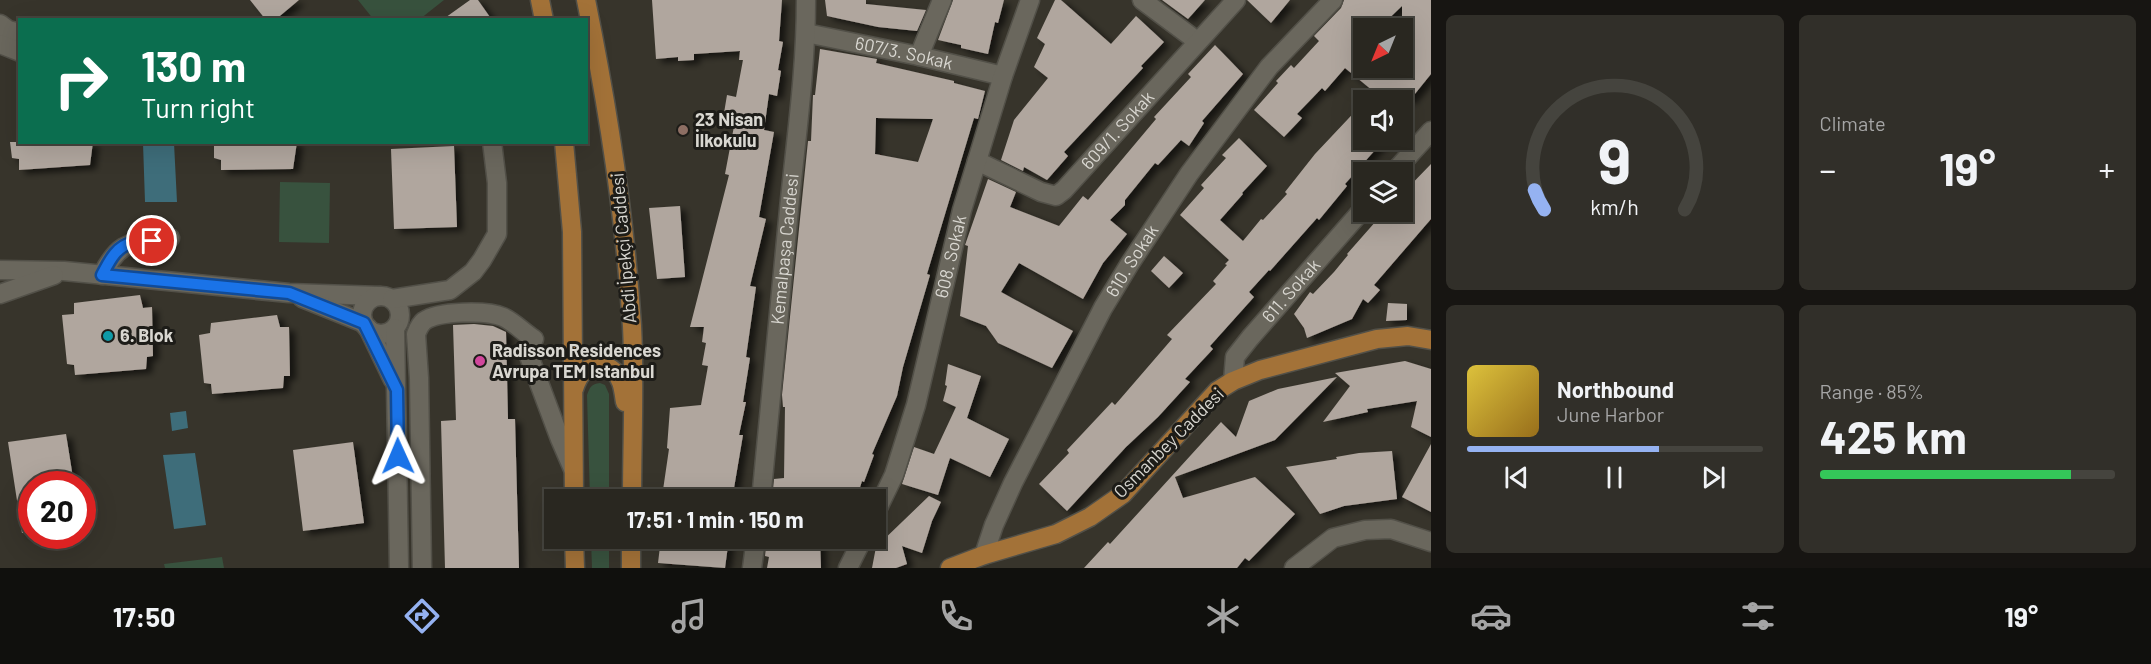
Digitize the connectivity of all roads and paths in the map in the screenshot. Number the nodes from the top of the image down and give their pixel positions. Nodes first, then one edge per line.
1 (540, 0) edge
2 (586, 0) edge
3 (806, 0) edge
4 (942, 0) edge
5 (1030, 0) edge
6 (1142, 0) edge
7 (1236, 0) edge
8 (1326, 2) edge
9 (544, 18) edge
10 (0, 24) edge
11 (18, 32) edge
12 (806, 33) junction
13 (1197, 41) junction
14 (0, 44) edge
15 (18, 51) edge
16 (919, 56) junction
17 (1003, 76) junction
18 (1431, 131) edge
19 (492, 144) edge
20 (564, 144) edge
21 (977, 160) junction
22 (1403, 162) edge
23 (1353, 221) edge
24 (170, 238) dead end
25 (0, 270) edge
26 (64, 271) junction
27 (102, 275) junction
28 (289, 293) junction
29 (0, 294) edge
30 (386, 298) junction
31 (366, 326) junction
32 (395, 328) junction
33 (1431, 340) edge
34 (1233, 381) junction
35 (397, 390) junction
36 (573, 391) junction
37 (632, 424) junction
38 (573, 469) junction
39 (574, 489) edge
40 (632, 489) edge
41 (762, 489) edge
42 (886, 492) edge
43 (1431, 542) edge
44 (574, 549) edge
45 (632, 549) edge
46 (755, 549) edge
47 (858, 549) edge
48 (984, 555) junction
49 (633, 565) edge
50 (399, 568) edge
51 (422, 568) edge
52 (575, 568) edge
53 (752, 568) edge
54 (848, 568) edge
55 (950, 568) edge
56 (1294, 568) edge

1 - 9 main road
2 - 37 main road, Abdi İpekçi Caddesi
3 - 12 street, Kemalpaşa Caddesi
4 - 16 street
5 - 17 street, 608. Sokak
6 - 13 street
7 - 13 street, 609/1. Sokak
8 - 48 street, 610. Sokak
10 - 11 street
12 - 16 street, 607/3. Sokak
12 - 41 street, Kemalpaşa Caddesi
13 - 21 street, 609/1. Sokak
14 - 15 street
16 - 17 street, 607/3. Sokak
17 - 21 street, 608. Sokak
18 - 22 street
19 - 30 street
20 - 36 main road
21 - 42 street, 608. Sokak
23 - 34 street, 611. Sokak
24 - 27 street
25 - 26 street
26 - 27 street
26 - 29 street
27 - 28 street
28 - 30 street
28 - 31 street
30 - 31 street
30 - 32 street
31 - 32 street
31 - 35 street
32 - 35 street
33 - 34 main road, Osmanbey Caddesi
34 - 48 main road, Osmanbey Caddesi
35 - 50 street
36 - 37 main road
36 - 38 main road
37 - 40 main road, Abdi İpekçi Caddesi
38 - 39 main road
38 - 51 street
43 - 56 street
44 - 52 main road
45 - 49 main road
46 - 53 street
47 - 54 street
48 - 55 main road, Osmanbey Caddesi

